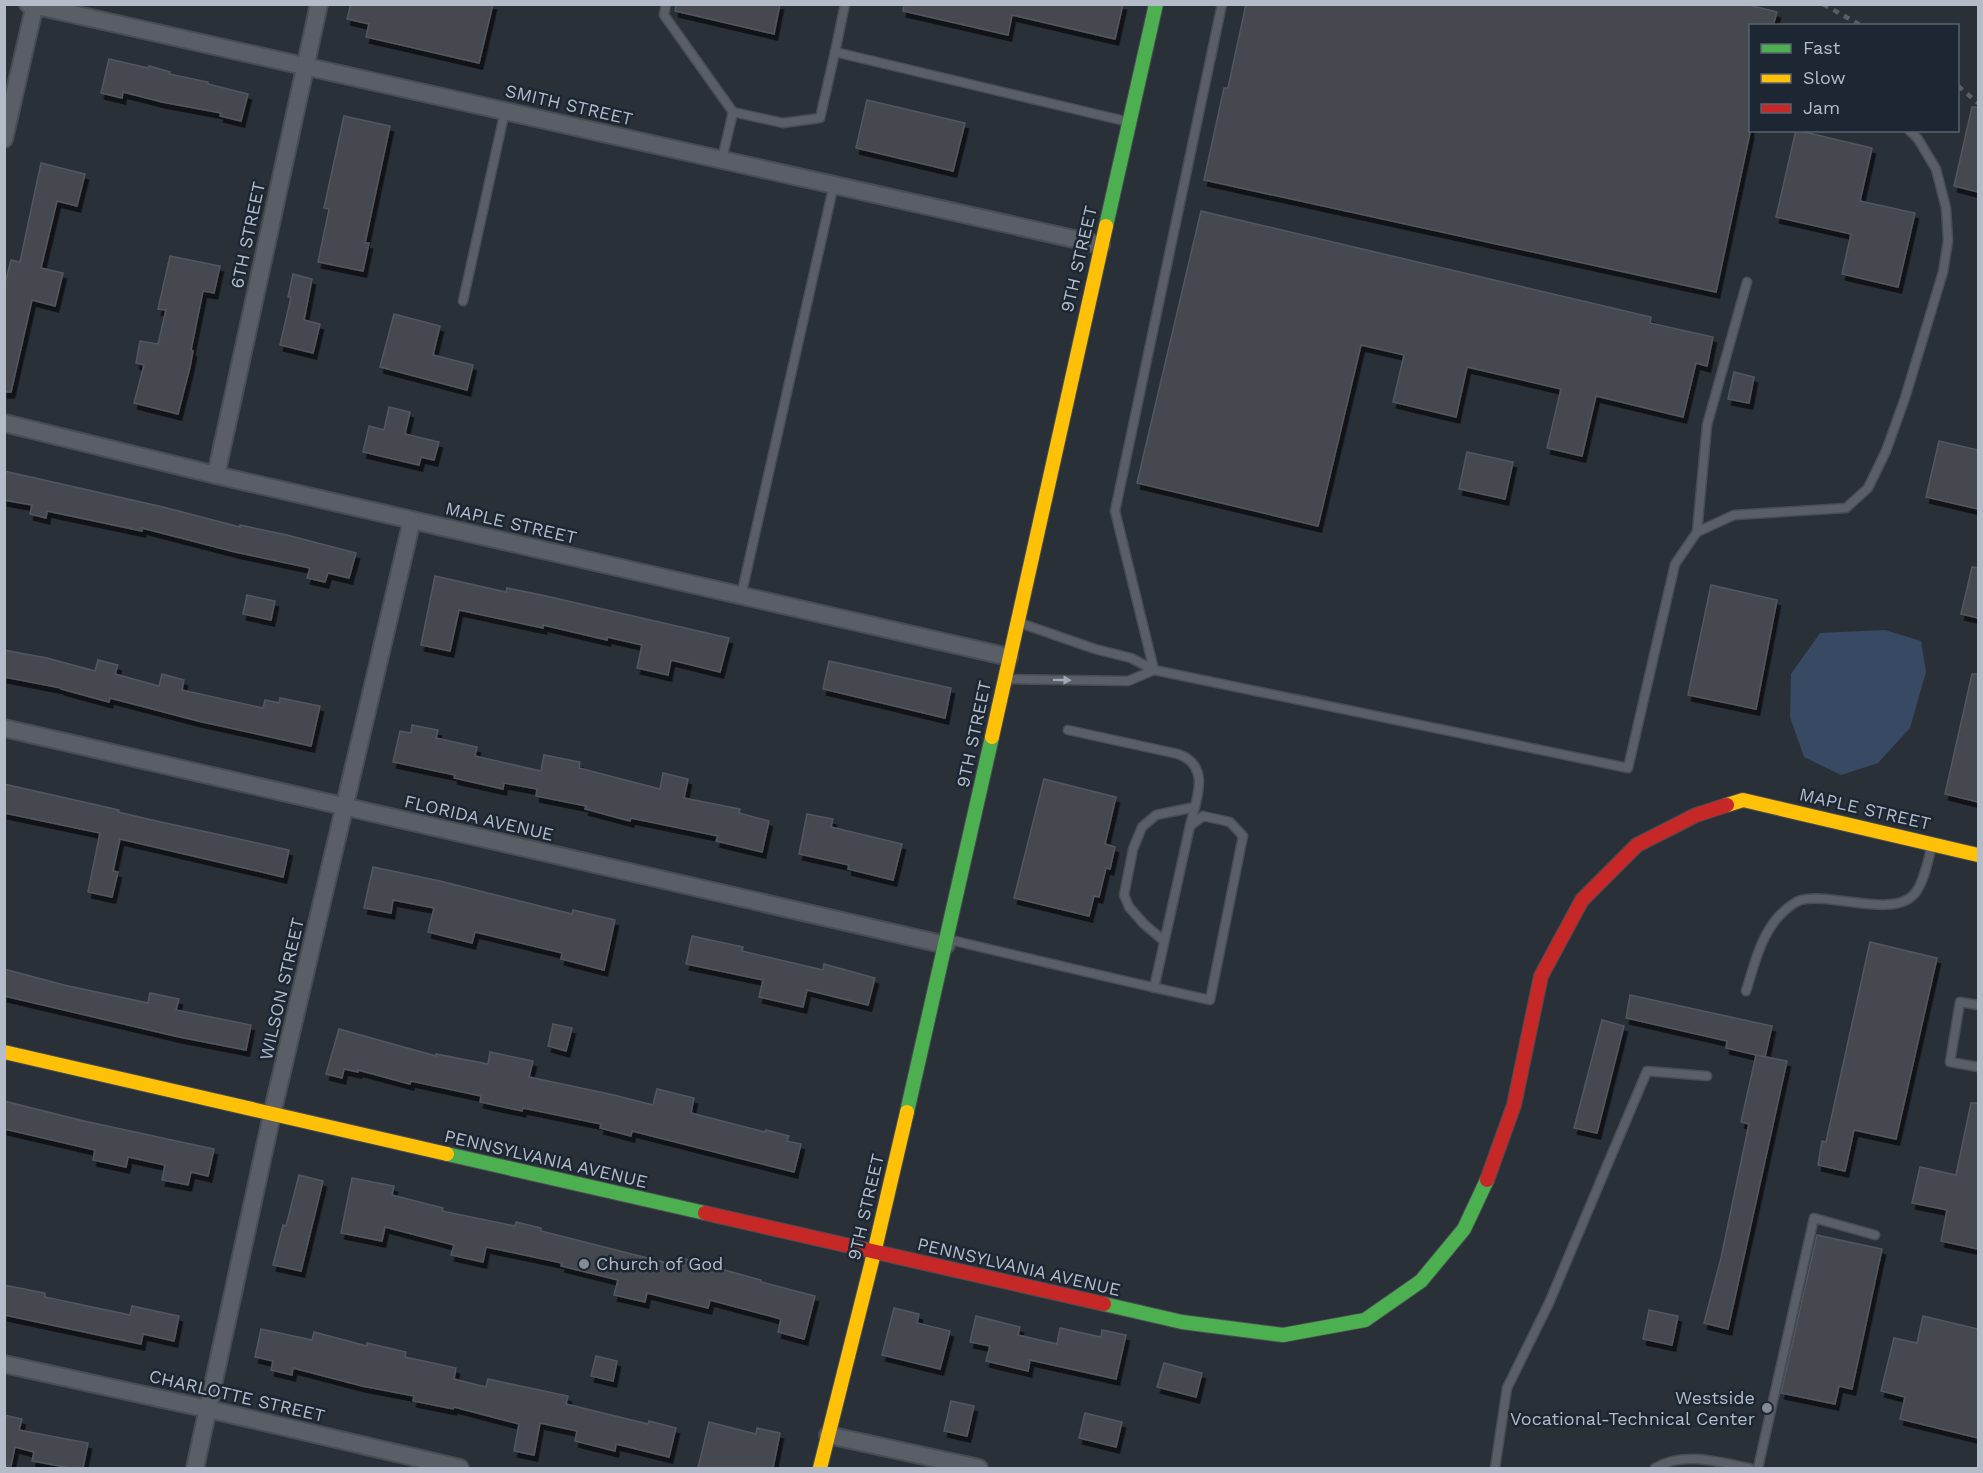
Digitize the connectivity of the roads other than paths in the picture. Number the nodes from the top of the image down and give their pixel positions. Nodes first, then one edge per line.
1 (319, 4) edge
2 (666, 4) edge
3 (845, 4) edge
4 (1156, 4) edge
5 (1222, 4) edge
6 (33, 5) edge
7 (835, 52) junction
8 (305, 65) junction
9 (505, 110) junction
10 (733, 112) junction
11 (1129, 122) junction
12 (1911, 132) edge
13 (4, 139) edge
14 (722, 159) junction
15 (834, 184) junction
16 (1101, 245) junction
17 (1748, 282) dead end
18 (463, 301) dead end
19 (4, 423) edge
20 (216, 475) junction
21 (412, 520) junction
22 (1697, 532) junction
23 (741, 596) junction
24 (1017, 622) junction
25 (1009, 657) junction
26 (1154, 670) junction
27 (1004, 679) junction
28 (4, 728) edge
29 (1068, 730) dead end
30 (1743, 800) joint
31 (346, 807) junction
32 (1195, 807) junction
33 (1190, 826) junction
34 (1932, 844) junction
35 (1978, 855) edge
36 (1164, 941) junction
37 (946, 942) junction
38 (1154, 988) junction
39 (1746, 991) dead end
40 (1978, 1005) edge
41 (4, 1052) edge
42 (1978, 1067) edge
43 (1707, 1076) dead end
44 (272, 1114) junction
45 (1875, 1235) dead end
46 (874, 1253) junction
47 (4, 1364) edge
48 (208, 1409) junction
49 (828, 1435) junction
50 (195, 1468) edge
51 (460, 1468) edge
52 (820, 1468) edge
53 (979, 1468) edge
54 (1495, 1468) edge
55 (1655, 1468) edge
56 (1749, 1468) edge
57 (1758, 1468) edge

1 - 8 street, 6TH STREET
2 - 10 lane
3 - 7 lane
4 - 11 street, 9TH STREET
5 - 26 lane
6 - 8 street, SMITH STREET
6 - 13 street
7 - 10 lane
7 - 11 lane
8 - 9 street, SMITH STREET
8 - 20 street, 6TH STREET
9 - 14 street, SMITH STREET
9 - 18 lane
10 - 14 lane
11 - 16 street, 9TH STREET
12 - 22 lane
14 - 15 street, SMITH STREET
15 - 16 street, SMITH STREET
15 - 23 lane
16 - 24 street, 9TH STREET
17 - 22 lane
19 - 20 street, MAPLE STREET
20 - 21 street, MAPLE STREET
21 - 23 street, MAPLE STREET
21 - 31 street, WILSON STREET
22 - 26 lane
23 - 25 street, MAPLE STREET
24 - 25 street, 9TH STREET
24 - 26 lane
25 - 27 street, 9TH STREET
27 -> 26 lane
27 - 37 street, 9TH STREET
28 - 31 street, FLORIDA AVENUE
29 - 32 lane
30 - 34 street, MAPLE STREET
30 - 46 street, PENNSYLVANIA AVENUE
31 - 37 street, FLORIDA AVENUE
31 - 44 street, WILSON STREET
32 - 33 lane
32 - 36 lane
33 - 36 lane
33 - 38 lane
34 - 35 street, MAPLE STREET
34 - 39 lane
36 - 38 lane
37 - 38 lane
37 - 46 street, 9TH STREET
40 - 42 lane
41 - 44 street, PENNSYLVANIA AVENUE
43 - 54 lane
44 - 46 street, PENNSYLVANIA AVENUE
44 - 48 street, WILSON STREET
45 - 57 lane
46 - 49 street, 9TH STREET
47 - 48 street, CHARLOTTE STREET
48 - 50 street, WILSON STREET
48 - 51 street, CHARLOTTE STREET
49 - 52 street, 9TH STREET
49 - 53 street
55 - 56 lane

